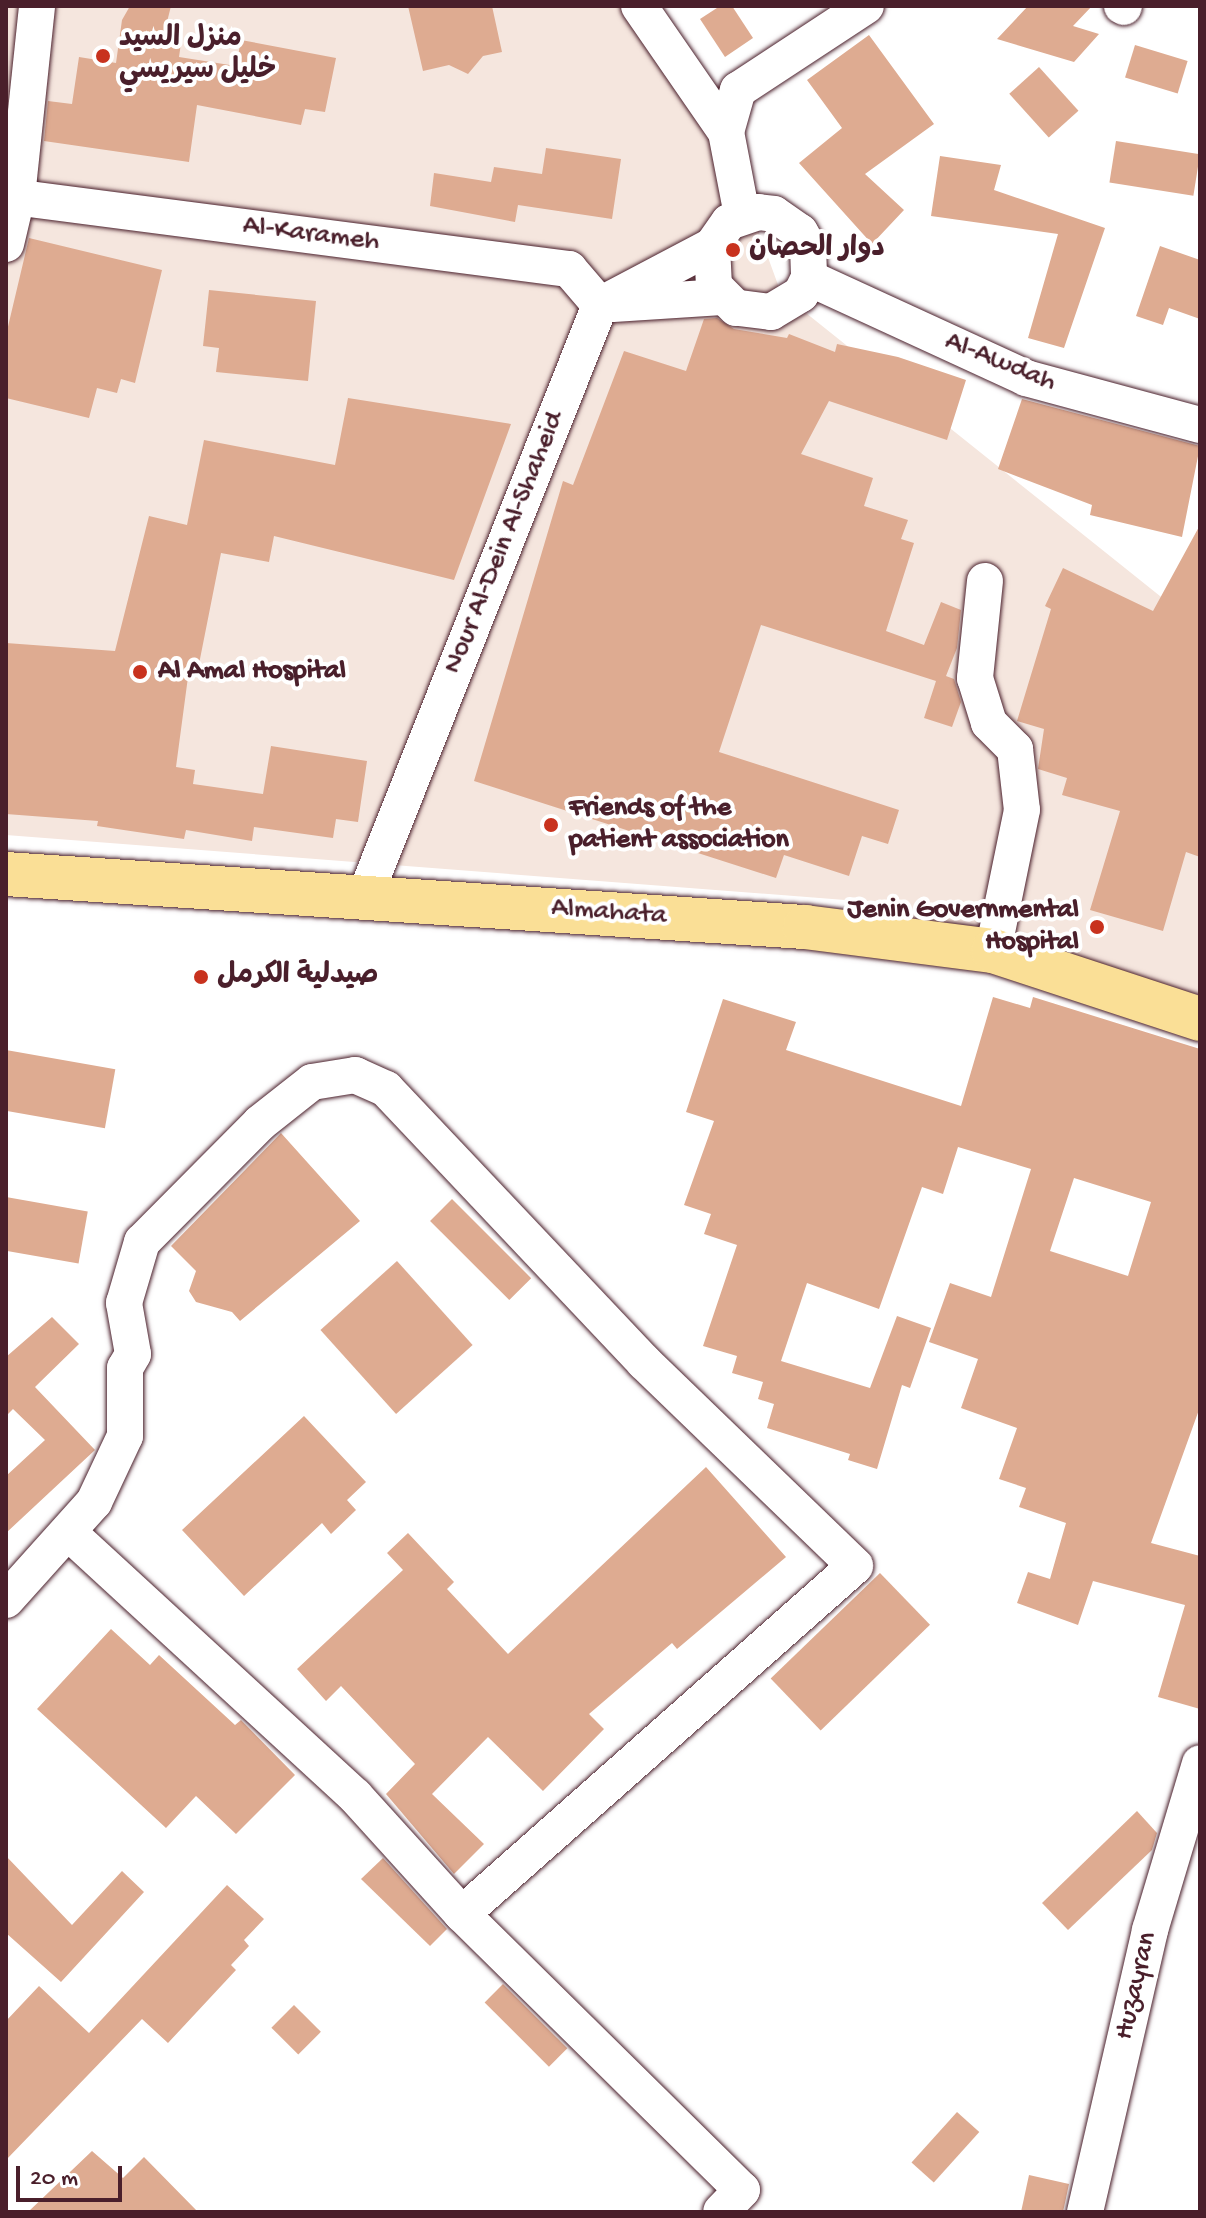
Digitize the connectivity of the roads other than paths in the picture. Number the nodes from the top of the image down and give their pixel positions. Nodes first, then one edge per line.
1 (37, 6) edge
2 (639, 6) edge
3 (866, 6) edge
4 (726, 132) junction
5 (12, 196) edge
6 (742, 215) junction
7 (6, 244) edge
8 (712, 246) junction
9 (809, 278) junction
10 (722, 297) junction
11 (600, 305) junction
12 (1200, 425) edge
13 (985, 581) dead end
14 (6, 874) edge
15 (365, 896) junction
16 (993, 951) junction
17 (1200, 1019) edge
18 (69, 1533) junction
19 (6, 1600) edge
20 (1197, 1780) edge
21 (462, 1914) junction
22 (721, 2212) edge
23 (1085, 2212) edge

1 - 5 street
2 - 4 street
3 - 4 street
4 - 6 street
5 - 7 street
5 - 11 street, Al-Karameh
6 - 8 street
6 - 9 street
8 - 10 street
8 - 11 street
9 - 10 street
9 - 12 street, Al-Awdah
10 - 11 street
11 - 15 street, Nour Al-Dein Al-Shaheid
13 - 16 street
14 - 15 main road, Almahata
15 - 16 main road, Almahata
16 - 17 main road, Almahata
18 - 19 street
18 - 21 street
18 - 21 street
20 - 23 street, Huzayran
21 - 22 street

